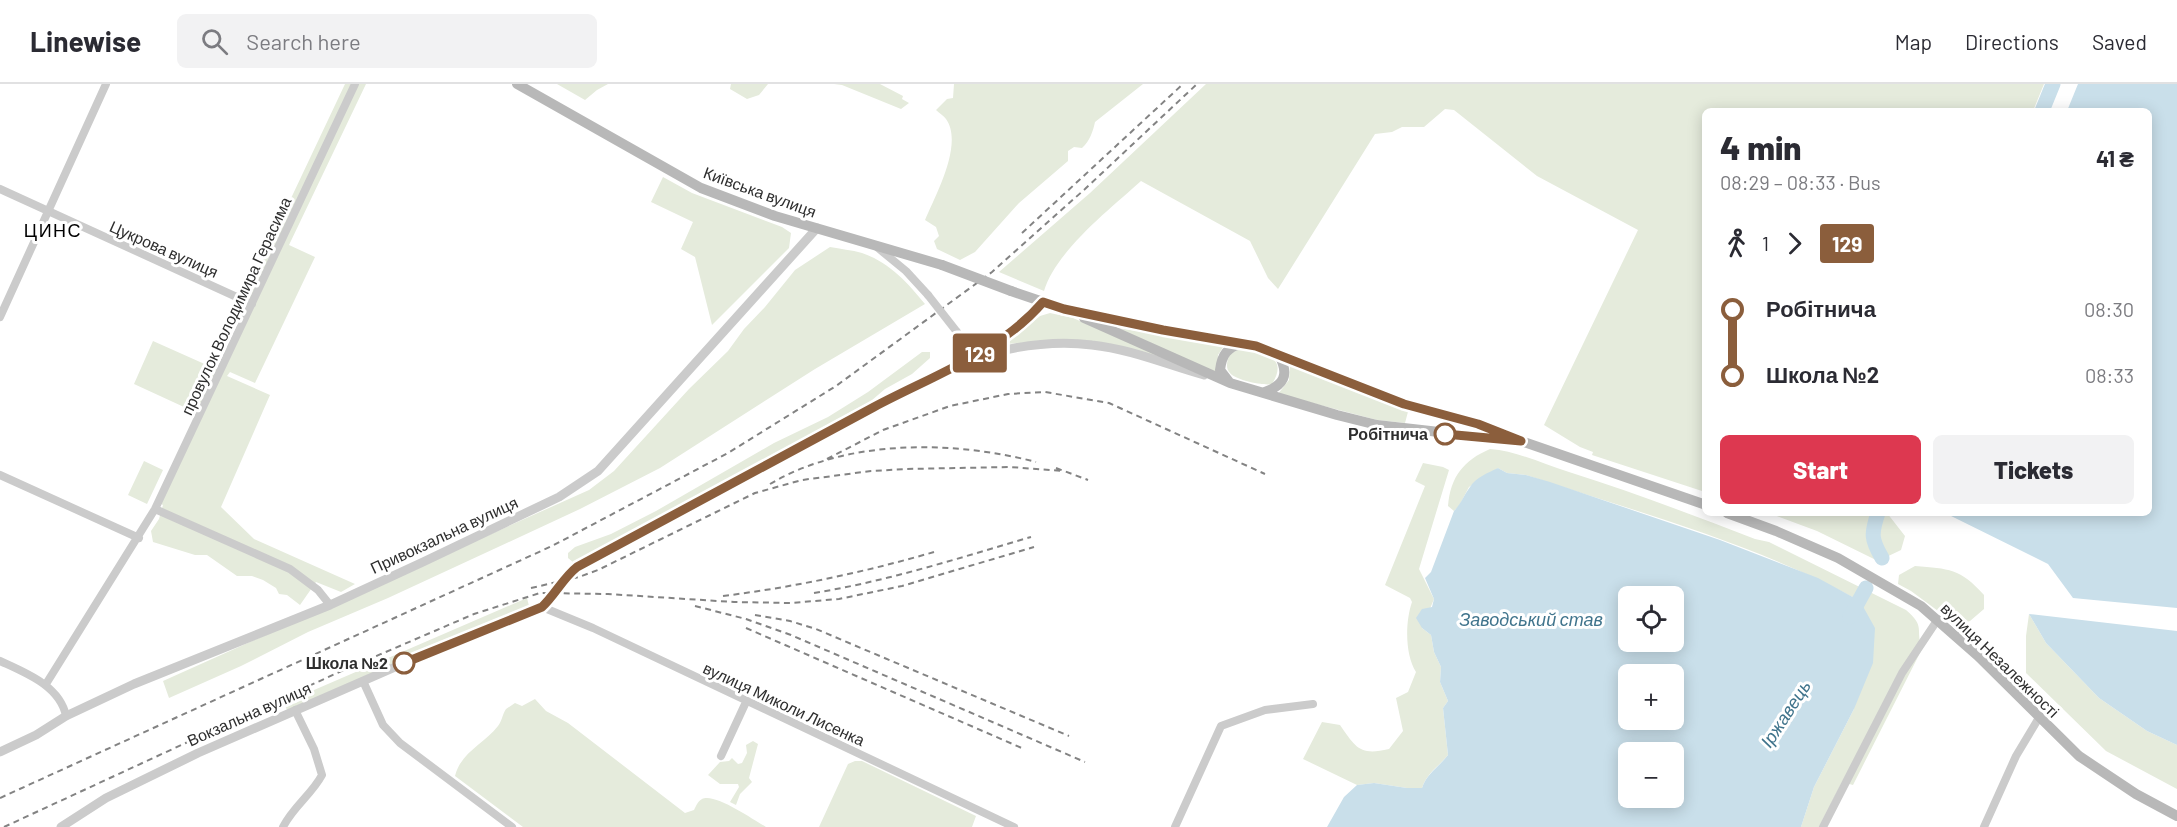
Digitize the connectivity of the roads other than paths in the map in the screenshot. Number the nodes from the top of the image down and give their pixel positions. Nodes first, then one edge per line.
1 (106, 84) edge
2 (355, 84) edge
3 (518, 84) edge
4 (0, 189) edge
5 (48, 210) junction
6 (817, 228) junction
7 (873, 243) junction
8 (1043, 302) junction
9 (252, 304) junction
10 (1064, 309) junction
11 (0, 317) edge
12 (1243, 343) junction
13 (1280, 357) junction
14 (973, 358) junction
15 (1230, 383) junction
16 (1266, 392) junction
17 (1521, 441) junction
18 (0, 475) edge
19 (1702, 504) edge
20 (155, 509) junction
21 (1735, 516) edge
22 (139, 538) junction
23 (330, 605) junction
24 (542, 607) junction
25 (1938, 619) junction
26 (0, 661) edge
27 (363, 681) junction
28 (45, 684) junction
29 (747, 702) junction
30 (1313, 704) dead end
31 (295, 710) junction
32 (2040, 716) junction
33 (66, 717) junction
34 (0, 752) edge
35 (721, 756) dead end
36 (2177, 816) edge
37 (65, 826) edge
38 (283, 827) edge
39 (512, 827) edge
40 (1014, 827) edge
41 (1175, 827) edge
42 (1823, 827) edge
43 (1984, 827) edge

1 - 5 street
2 - 9 street, провулок Володимира Герасима
3 - 6 main road, Київська вулиця
4 - 5 street, Цукрова вулиця
5 - 9 street, Цукрова вулиця
5 - 11 street
6 - 7 main road, Київська вулиця
6 - 23 street, Привокзальна вулиця
7 - 8 main road, Київська вулиця, bridge
7 - 14 street, bridge
8 - 10 main road
8 - 14 street, Вокзальна вулиця
9 - 20 street, провулок Володимира Герасима
10 - 12 main road
10 - 15 main road
12 - 13 main road
12 - 15 main road
13 - 16 main road
13 - 17 main road
14 - 15 street
14 - 24 street, Вокзальна вулиця
15 - 16 main road
16 - 17 main road
17 - 19 main road
18 - 22 street
20 - 22 street, провулок Володимира Герасима
20 - 23 street
21 - 25 main road, вулиця Незалежності
22 - 28 street, провулок Володимира Герасима
23 - 33 street, Привокзальна вулиця
24 - 27 street, Вокзальна вулиця
24 - 29 street, вулиця Миколи Лисенка
25 - 32 main road, вулиця Незалежності
25 - 42 street
26 - 28 street
27 - 31 street, Вокзальна вулиця
27 - 39 street
28 - 33 street
29 - 35 street
29 - 40 street, вулиця Миколи Лисенка
30 - 41 street
31 - 37 street, Вокзальна вулиця
31 - 38 street
32 - 36 main road, вулиця Незалежності
32 - 43 street
33 - 34 street, Привокзальна вулиця

